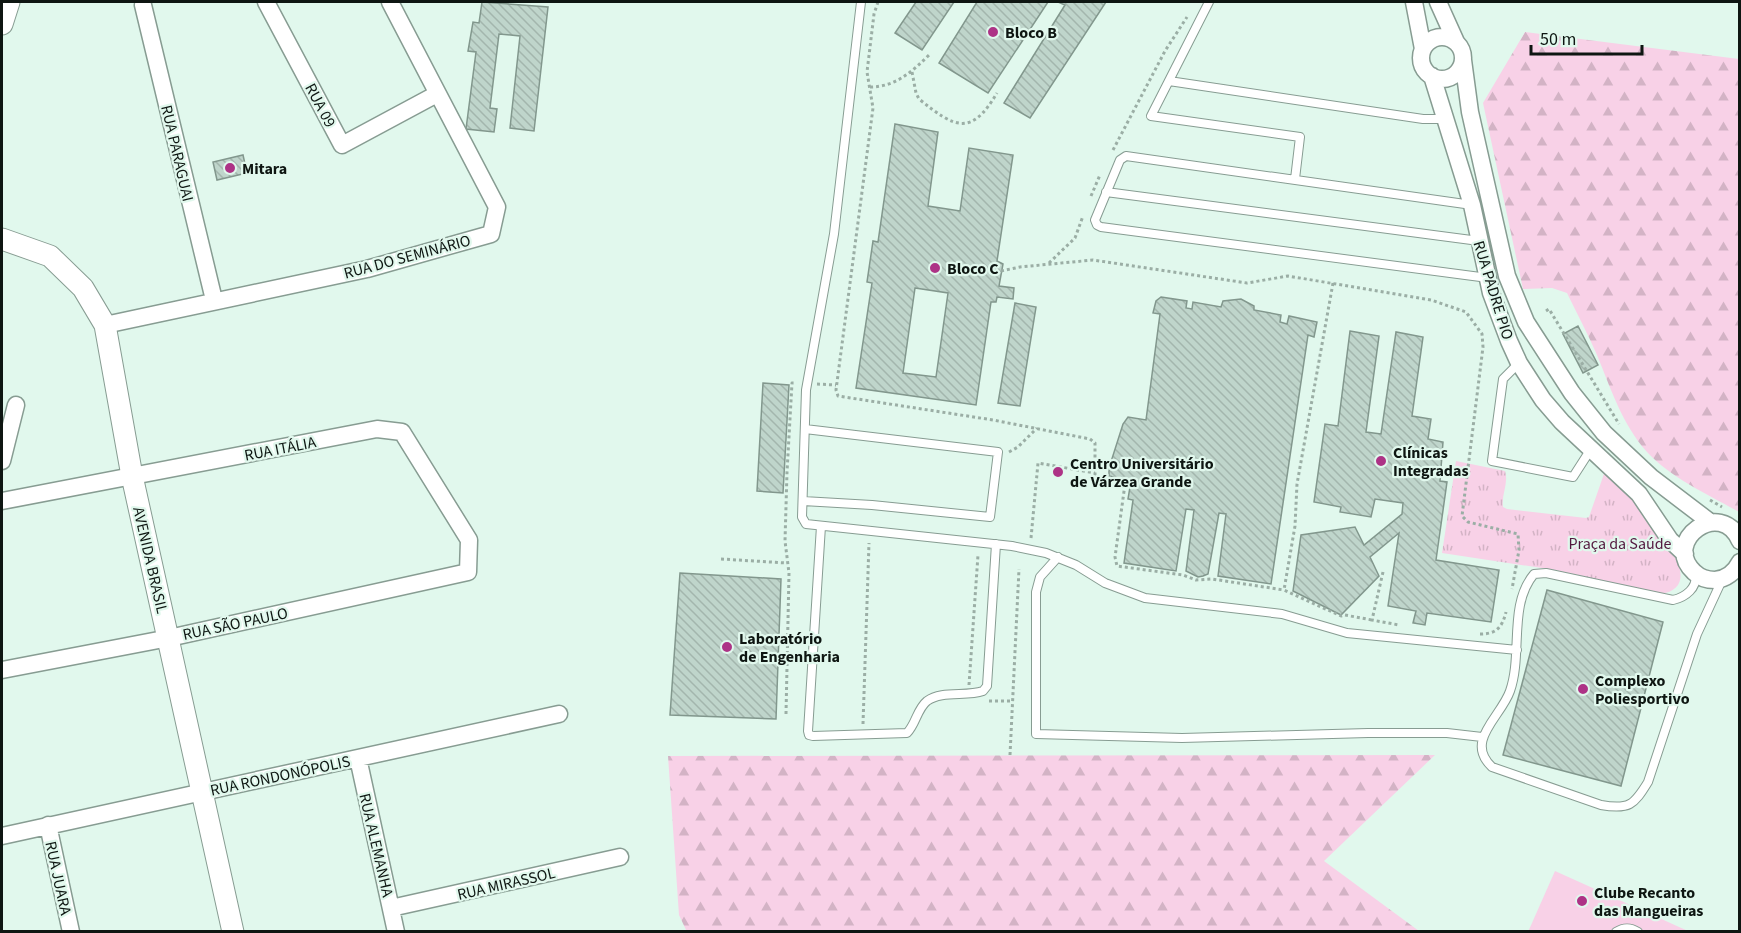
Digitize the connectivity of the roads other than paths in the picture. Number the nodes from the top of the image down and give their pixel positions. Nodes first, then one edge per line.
1 (9, 2) edge
2 (266, 2) edge
3 (390, 2) edge
4 (861, 2) edge
5 (1209, 2) edge
6 (1414, 2) edge
7 (1438, 2) edge
8 (143, 5) dead end
9 (2, 24) edge
10 (1456, 42) junction
11 (1423, 49) junction
12 (1463, 60) junction
13 (1432, 76) junction
14 (1169, 81) junction
15 (437, 94) junction
16 (1446, 119) junction
17 (1295, 179) junction
18 (1106, 192) junction
19 (1472, 205) junction
20 (2, 239) edge
21 (1479, 241) junction
22 (1488, 278) junction
23 (214, 300) junction
24 (105, 324) junction
25 (1519, 363) junction
26 (16, 405) dead end
27 (805, 429) junction
28 (1591, 449) junction
29 (2, 461) edge
30 (132, 476) junction
31 (2, 501) edge
32 (803, 501) junction
33 (1710, 522) junction
34 (821, 526) junction
35 (1739, 537) edge
36 (996, 544) junction
37 (1685, 555) junction
38 (1058, 557) junction
39 (1740, 562) edge
40 (468, 572) joint
41 (1696, 574) junction
42 (1730, 578) edge
43 (169, 638) junction
44 (1517, 651) junction
45 (2, 670) edge
46 (558, 714) dead end
47 (1482, 737) junction
48 (358, 758) junction
49 (202, 792) junction
50 (48, 825) junction
51 (2, 836) edge
52 (620, 857) dead end
53 (392, 908) junction
54 (71, 932) edge
55 (233, 932) edge
56 (396, 932) edge
57 (1616, 932) edge
58 (1638, 932) edge

1 - 9 street
2 - 15 street, RUA 09
3 - 15 street, RUA DO SEMINÁRIO
4 - 27 lane
5 - 14 lane
6 - 11 street
7 - 10 street
8 - 23 street, RUA PARAGUAI
10 - 11 street
10 - 12 street
11 - 13 street
12 - 13 street
12 - 33 street, RUA PADRE PIO
13 - 16 street, RUA PADRE PIO
14 - 16 lane
14 - 17 lane
15 - 23 street, RUA DO SEMINÁRIO
16 - 19 street, RUA PADRE PIO
17 - 18 lane
17 - 19 lane
18 - 21 lane
18 - 22 lane
19 - 21 street, RUA PADRE PIO
20 - 24 street, AVENIDA BRASIL
21 - 22 street, RUA PADRE PIO
22 - 25 street, RUA PADRE PIO
23 - 24 street, RUA DO SEMINÁRIO
24 - 30 street, AVENIDA BRASIL
25 - 28 street, RUA PADRE PIO
25 - 28 lane
26 - 29 street
27 - 32 lane
27 - 32 lane
28 - 37 street, RUA PADRE PIO
30 - 31 street, RUA ITÁLIA
30 - 40 street, RUA ITÁLIA
30 - 43 street, AVENIDA BRASIL
32 - 34 lane
33 - 35 street, RUA PADRE PIO
33 - 37 street
34 - 36 lane
34 - 36 lane
36 - 38 lane
37 - 41 street, RUA PADRE PIO
38 - 44 lane
38 - 47 lane
39 - 42 street
40 - 43 street, RUA SÃO PAULO
41 - 42 street
41 - 44 lane
42 - 47 lane
43 - 45 street, RUA SÃO PAULO
43 - 49 street, AVENIDA BRASIL
44 - 47 lane
46 - 48 street, RUA RONDONÓPOLIS
48 - 49 street, RUA RONDONÓPOLIS
48 - 53 street, RUA ALEMANHA
49 - 50 street, RUA RONDONÓPOLIS
49 - 55 street, AVENIDA BRASIL
50 - 51 street, RUA RONDONÓPOLIS
50 - 54 street, RUA JUARA
52 - 53 street, RUA MIRASSOL
53 - 56 street, RUA ALEMANHA
57 - 58 lane

